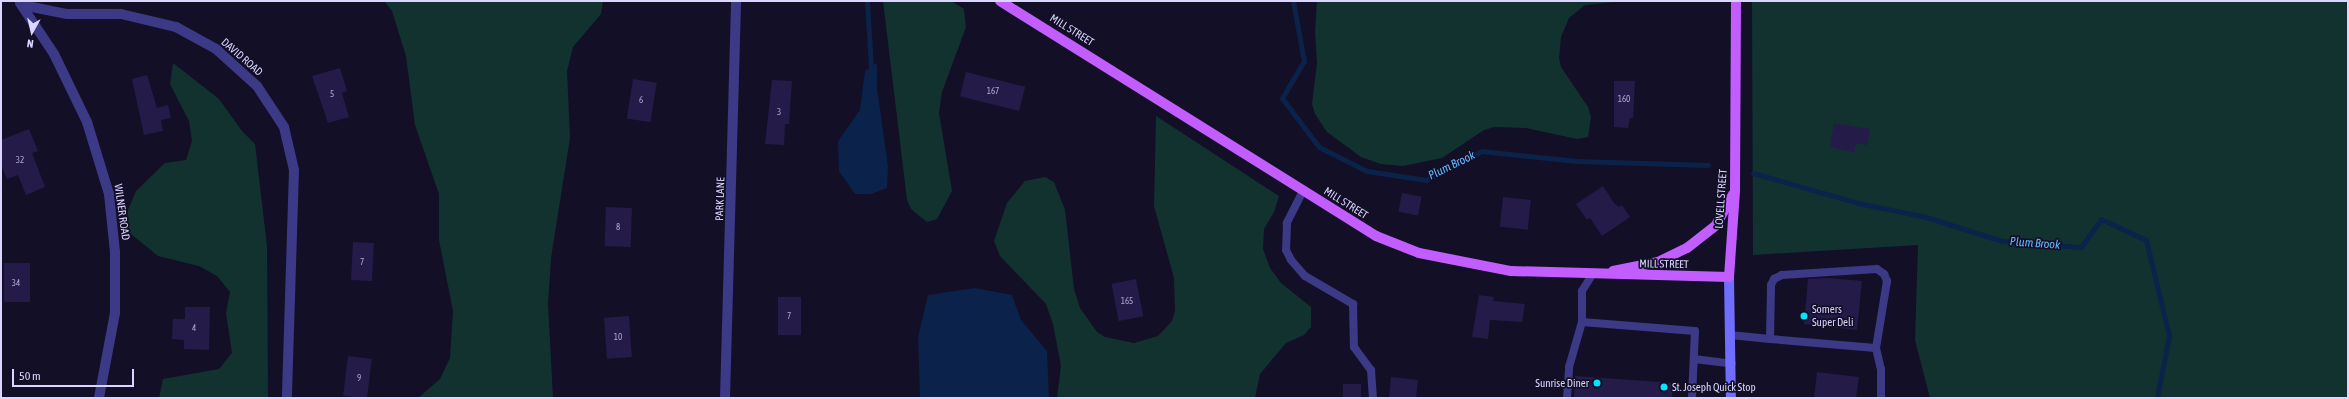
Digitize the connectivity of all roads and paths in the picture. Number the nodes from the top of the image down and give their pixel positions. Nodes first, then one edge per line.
1 (19, 1) edge
2 (736, 1) edge
3 (1000, 1) edge
4 (1736, 1) edge
5 (1303, 191) junction
6 (1735, 191) junction
7 (1592, 275) junction
8 (1729, 277) junction
9 (1582, 322) junction
10 (1730, 335) junction
11 (1770, 339) junction
12 (1876, 348) junction
13 (1694, 359) junction
14 (1732, 364) junction
15 (99, 398) edge
16 (287, 398) edge
17 (725, 398) edge
18 (1373, 398) edge
19 (1567, 398) edge
20 (1692, 398) edge
21 (1731, 398) edge
22 (1881, 398) edge

1 - 15 street, WILNER ROAD
1 - 16 street, DAVID ROAD
2 - 17 street, PARK LANE
3 - 5 main road, MILL STREET
4 - 6 main road, LOVELL STREET
5 - 7 main road, MILL STREET
5 - 18 lane
6 - 7 main road
6 - 8 main road, LOVELL STREET
7 - 8 main road, MILL STREET
7 - 9 lane
8 - 10 street, LOVELL STREET
9 - 13 lane
9 - 19 lane
10 - 11 lane
10 - 14 street, LOVELL STREET
11 - 12 lane
11 - 12 lane
12 - 22 lane
13 - 14 lane
13 - 20 lane
14 - 21 street, LOVELL STREET

